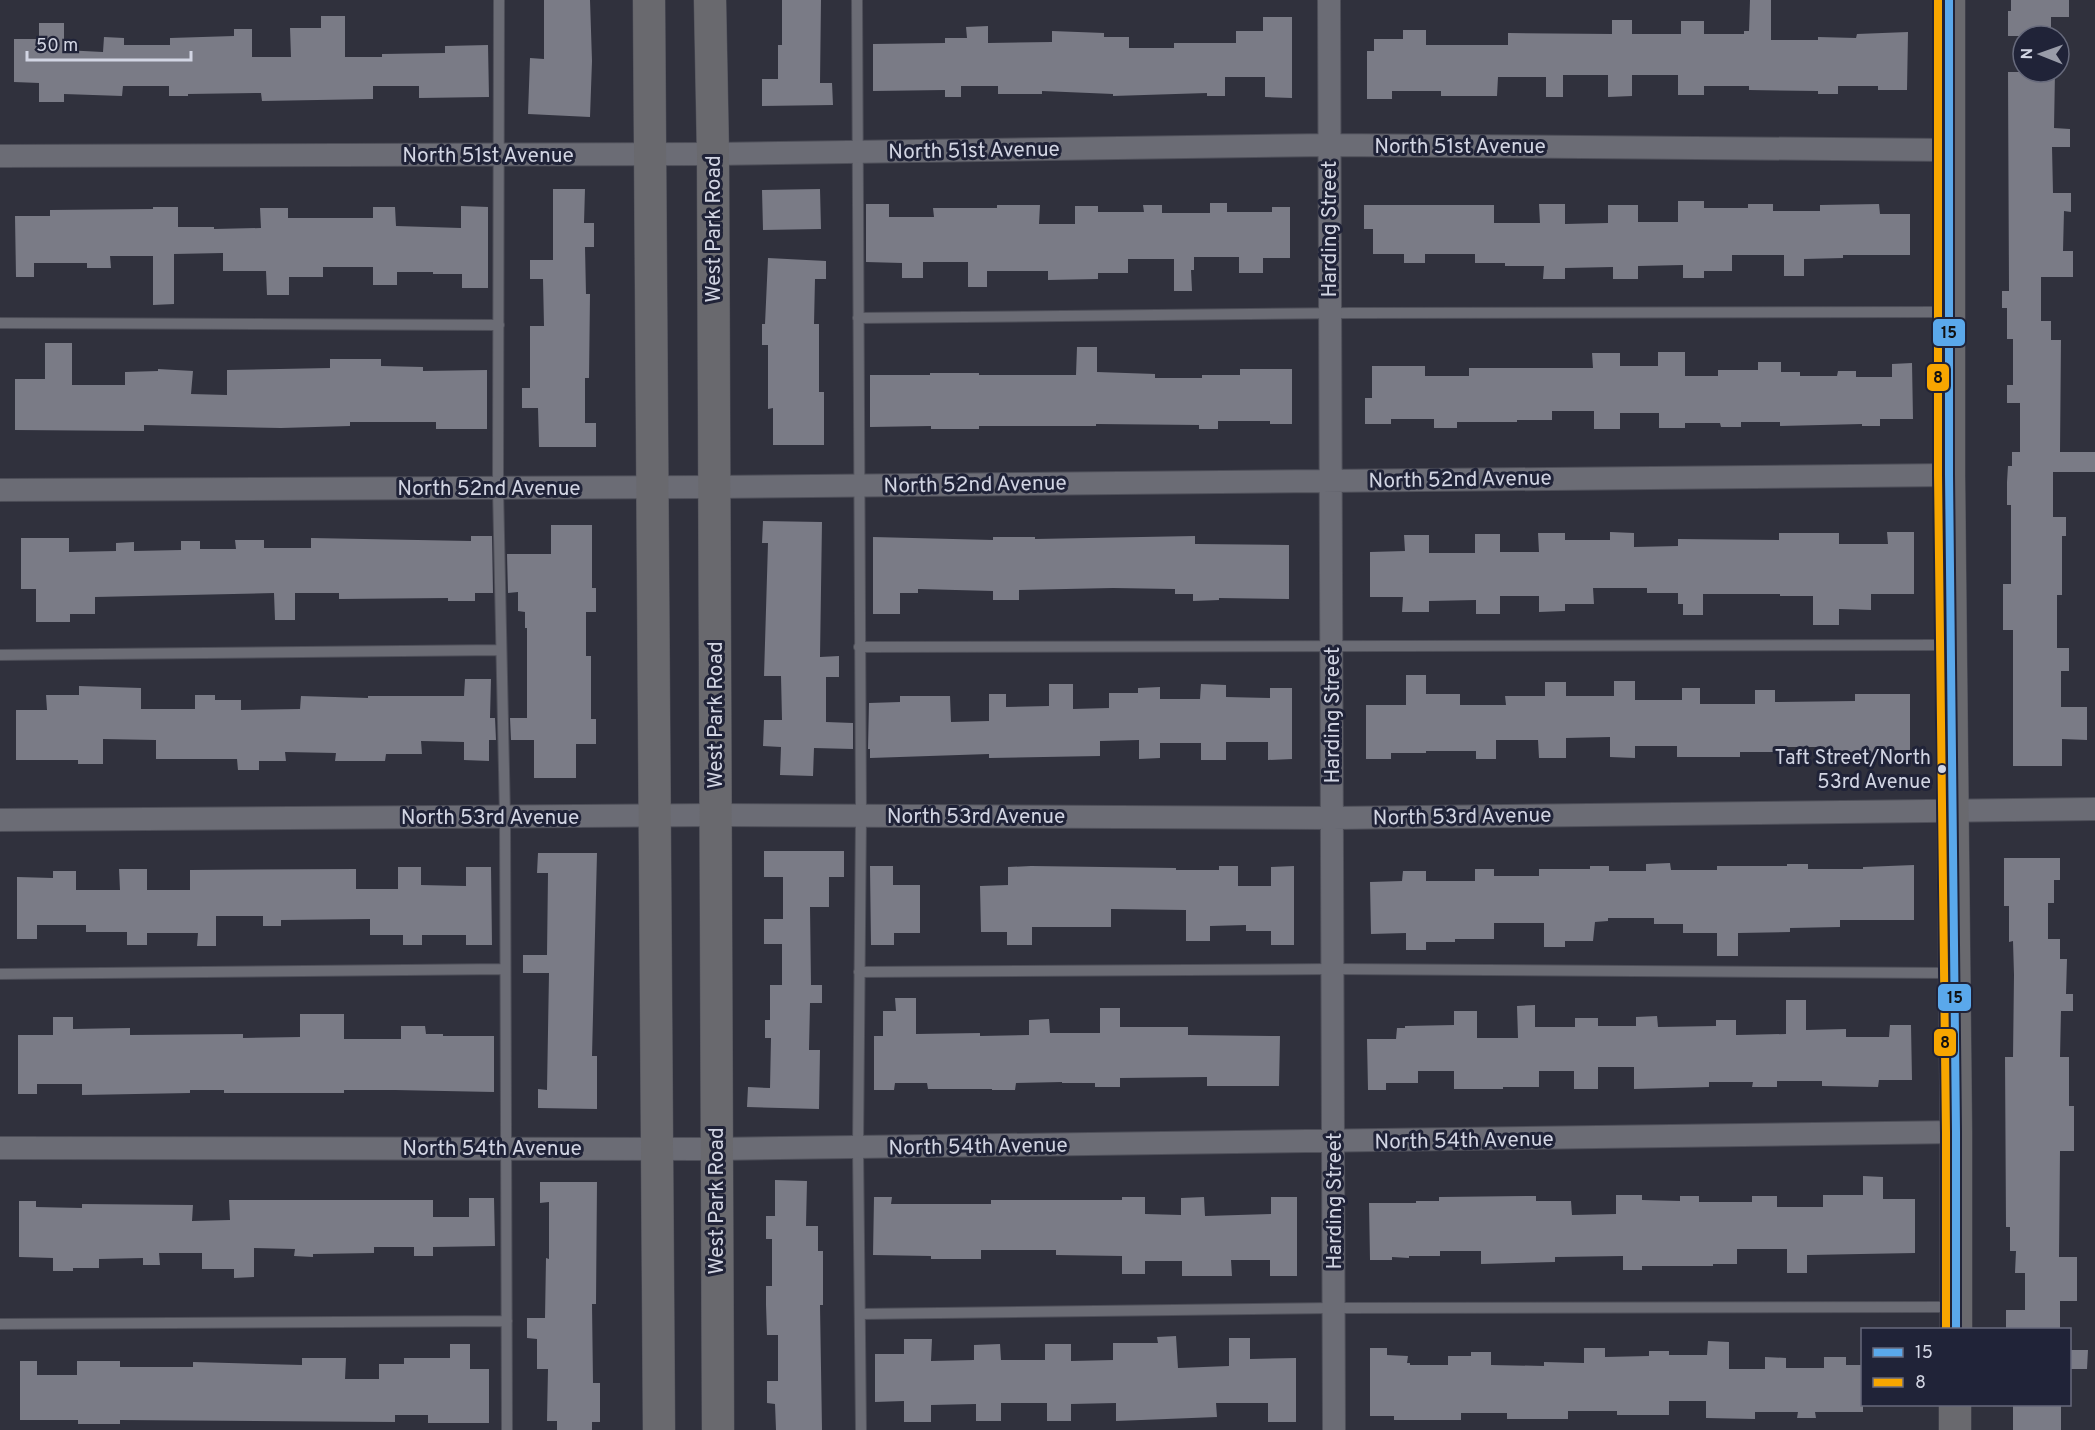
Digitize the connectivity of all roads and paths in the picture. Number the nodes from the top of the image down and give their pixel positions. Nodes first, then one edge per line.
1 (499, 0) edge
2 (649, 0) edge
3 (710, 0) edge
4 (857, 0) edge
5 (1329, 0) edge
6 (1948, 0) edge
7 (1329, 146) junction
8 (1948, 150) junction
9 (858, 152) junction
10 (650, 154) junction
11 (713, 154) junction
12 (499, 155) junction
13 (0, 156) edge
14 (1949, 312) junction
15 (1330, 313) junction
16 (858, 318) junction
17 (0, 323) edge
18 (499, 325) junction
19 (1949, 475) junction
20 (1330, 481) junction
21 (859, 485) junction
22 (653, 487) junction
23 (713, 487) junction
24 (498, 488) junction
25 (0, 490) edge
26 (1950, 645) junction
27 (859, 647) junction
28 (1331, 647) junction
29 (501, 650) junction
30 (0, 655) edge
31 (2095, 809) edge
32 (1952, 810) junction
33 (716, 815) junction
34 (655, 816) junction
35 (861, 816) junction
36 (505, 817) junction
37 (1332, 818) junction
38 (0, 820) edge
39 (505, 969) junction
40 (1333, 969) junction
41 (859, 972) junction
42 (1954, 973) junction
43 (0, 974) edge
44 (1956, 1132) junction
45 (1334, 1142) junction
46 (858, 1147) junction
47 (0, 1148) edge
48 (505, 1149) junction
49 (656, 1149) junction
50 (716, 1149) junction
51 (1334, 1308) junction
52 (860, 1314) junction
53 (1956, 1318) edge
54 (507, 1321) junction
55 (0, 1324) edge
56 (1955, 1406) edge
57 (507, 1430) edge
58 (658, 1430) edge
59 (718, 1430) edge
60 (861, 1430) edge
61 (1334, 1430) edge
62 (1955, 1430) edge

1 - 12 lane
2 - 10 street
3 - 11 street, West Park Road
4 - 9 lane
5 - 7 street, Harding Street
6 - 8 street
7 - 8 street, North 51st Avenue
7 - 9 street, North 51st Avenue
7 - 15 street, Harding Street
8 - 14 street
9 - 11 street, North 51st Avenue
9 - 16 lane
10 - 11 street, North 51st Avenue
10 - 12 street, North 51st Avenue
10 - 22 street
11 - 23 street, West Park Road
12 - 13 street, North 51st Avenue
12 - 18 lane
14 - 15 lane
14 - 19 street
15 - 16 lane
15 - 20 street, Harding Street
16 - 21 lane
17 - 18 lane
18 - 24 lane
19 - 20 street, North 52nd Avenue
19 - 26 street
20 - 21 street, North 52nd Avenue
20 - 28 street, Harding Street
21 - 23 street, North 52nd Avenue
21 - 27 lane
22 - 23 street, North 52nd Avenue
22 - 24 street, North 52nd Avenue
22 - 34 street
23 - 33 street, West Park Road
24 - 25 street, North 52nd Avenue
24 - 29 lane
26 - 28 lane
26 - 32 street
27 - 28 lane
27 - 35 lane
28 - 37 street, Harding Street
29 - 30 lane
29 - 36 lane
31 - 32 street, North 53rd Avenue
32 - 37 street, North 53rd Avenue
32 - 42 street
33 - 34 street, North 53rd Avenue
33 - 35 street, North 53rd Avenue
33 - 50 street, West Park Road
34 - 36 street, North 53rd Avenue
34 - 49 street
35 - 37 street, North 53rd Avenue
35 - 41 lane
36 - 38 street, North 53rd Avenue
36 - 39 lane
37 - 40 street, Harding Street
39 - 43 lane
39 - 48 lane
40 - 41 lane
40 - 42 lane
40 - 45 street, Harding Street
41 - 46 lane
42 - 44 street
44 - 45 street, North 54th Avenue
44 - 53 street
45 - 46 street, North 54th Avenue
45 - 51 street, Harding Street
46 - 50 street, North 54th Avenue
46 - 52 lane
47 - 48 street, North 54th Avenue
48 - 49 street, North 54th Avenue
48 - 54 lane
49 - 50 street, North 54th Avenue
49 - 58 street
50 - 59 street, West Park Road
51 - 52 lane
51 - 53 lane
51 - 61 street, Harding Street
52 - 60 lane
54 - 55 lane
54 - 57 lane
56 - 62 street

